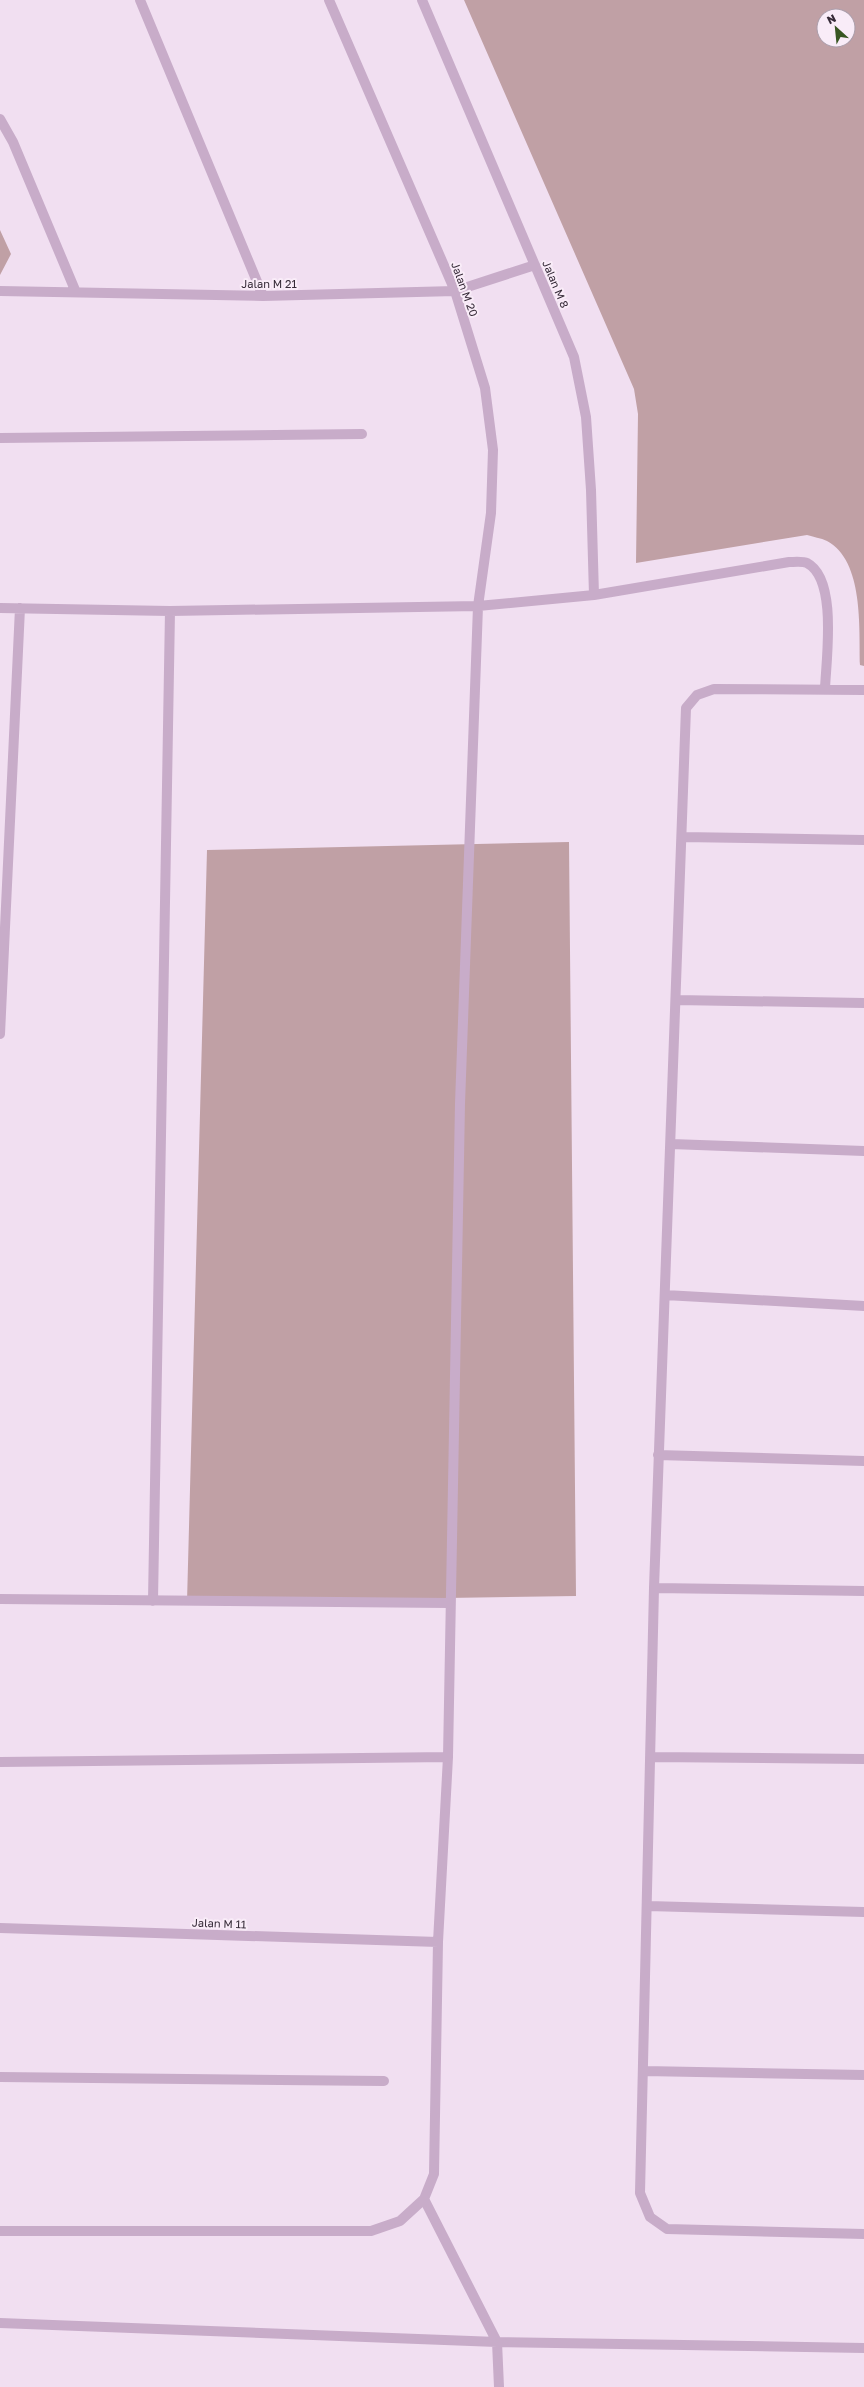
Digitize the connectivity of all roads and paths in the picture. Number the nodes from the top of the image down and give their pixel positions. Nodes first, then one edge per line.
1 (140, 0) edge
2 (329, 0) edge
3 (422, 0) edge
4 (0, 119) edge
5 (535, 265) junction
6 (75, 290) junction
7 (0, 291) edge
8 (455, 291) junction
9 (263, 296) junction
10 (362, 434) dead end
11 (0, 438) edge
12 (594, 595) junction
13 (478, 606) junction
14 (0, 608) edge
15 (20, 608) junction
16 (170, 611) junction
17 (825, 689) junction
18 (864, 690) edge
19 (682, 837) junction
20 (864, 840) edge
21 (676, 1000) junction
22 (864, 1004) edge
23 (0, 1034) edge
24 (671, 1144) junction
25 (864, 1151) edge
26 (665, 1295) junction
27 (864, 1306) edge
28 (658, 1455) junction
29 (864, 1461) edge
30 (654, 1588) junction
31 (864, 1591) edge
32 (0, 1599) edge
33 (153, 1601) junction
34 (450, 1603) junction
35 (448, 1757) junction
36 (652, 1757) junction
37 (864, 1759) edge
38 (0, 1762) edge
39 (648, 1906) junction
40 (864, 1912) edge
41 (0, 1928) edge
42 (438, 1942) junction
43 (644, 2072) junction
44 (864, 2075) edge
45 (0, 2077) edge
46 (384, 2081) dead end
47 (424, 2200) junction
48 (0, 2231) edge
49 (864, 2234) edge
50 (0, 2323) edge
51 (497, 2342) junction
52 (864, 2348) edge
53 (499, 2387) edge

1 - 9 street
2 - 8 street, Jalan M 20
3 - 5 street, Jalan M 8
4 - 6 street
5 - 8 street, Jalan M 21
5 - 12 street, Jalan M 8
6 - 7 street, Jalan M 21
6 - 9 street, Jalan M 21
8 - 9 street, Jalan M 21
8 - 13 street, Jalan M 20
10 - 11 street
12 - 13 street
12 - 17 street
13 - 16 street
13 - 34 street, Jalan M 20
14 - 15 street
15 - 16 street
15 - 23 street
16 - 33 street
17 - 18 street
17 - 19 street
19 - 20 street
19 - 21 street
21 - 22 street
21 - 24 street
24 - 25 street
24 - 26 street
26 - 27 street
26 - 28 street
28 - 29 street
28 - 30 street
30 - 31 street
30 - 36 street
32 - 33 street
33 - 34 street
34 - 35 street, Jalan M 20
35 - 38 street
35 - 42 street, Jalan M 20
36 - 37 street
36 - 39 street
39 - 40 street
39 - 43 street
41 - 42 street, Jalan M 11
42 - 47 street, Jalan M 20
43 - 44 street
43 - 49 street
45 - 46 street
47 - 48 street
47 - 51 street
50 - 51 street
51 - 52 street
51 - 53 street

